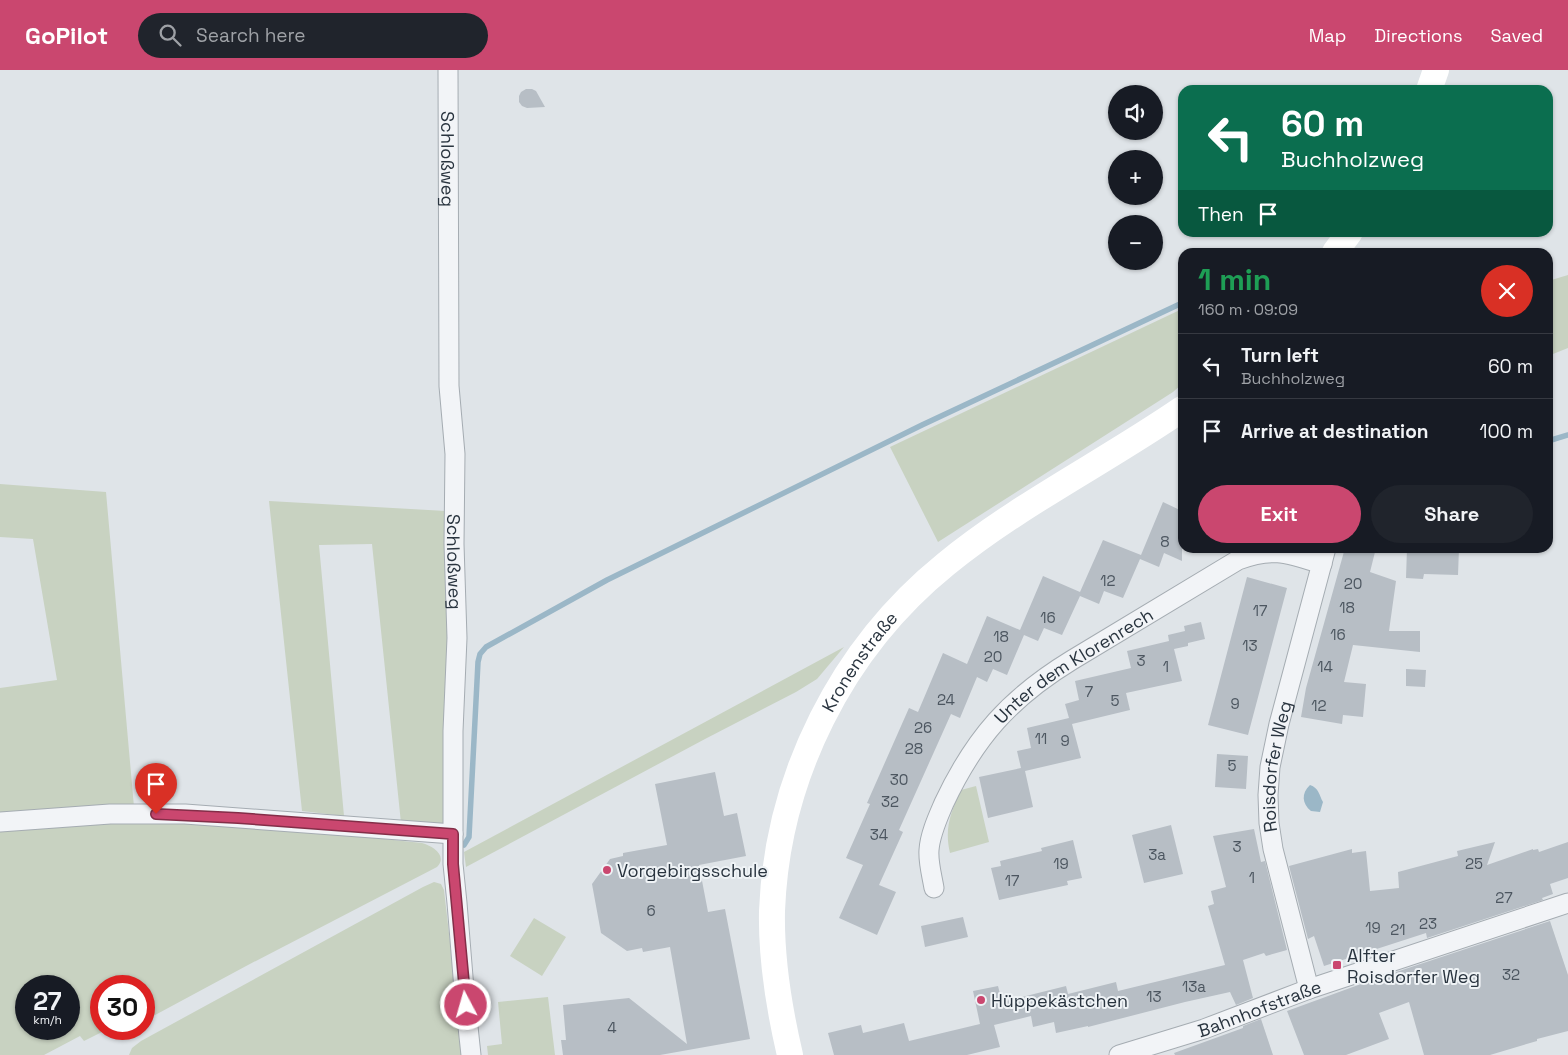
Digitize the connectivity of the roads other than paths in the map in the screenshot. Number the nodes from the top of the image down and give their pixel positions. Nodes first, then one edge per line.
1 (448, 70) edge
2 (1436, 70) edge
3 (1431, 85) edge
4 (1346, 237) edge
5 (1338, 248) edge
6 (1178, 412) edge
7 (1263, 553) edge
8 (1286, 553) edge
9 (1324, 556) edge
10 (0, 822) edge
11 (453, 834) junction
12 (934, 888) dead end
13 (1568, 903) edge
14 (1310, 989) junction
15 (471, 1055) edge
16 (790, 1055) edge
17 (1119, 1055) edge

1 - 11 street, Schloßweg
2 - 3 street
4 - 5 street
6 - 16 street, Kronenstraße
7 - 12 street, Unter dem Klorenrech
8 - 9 street, Unter dem Klorenrech
9 - 14 street, Roisdorfer Weg
10 - 11 street
11 - 15 street, Schloßweg
13 - 14 street, Bahnhofstraße
14 - 17 street, Bahnhofstraße

